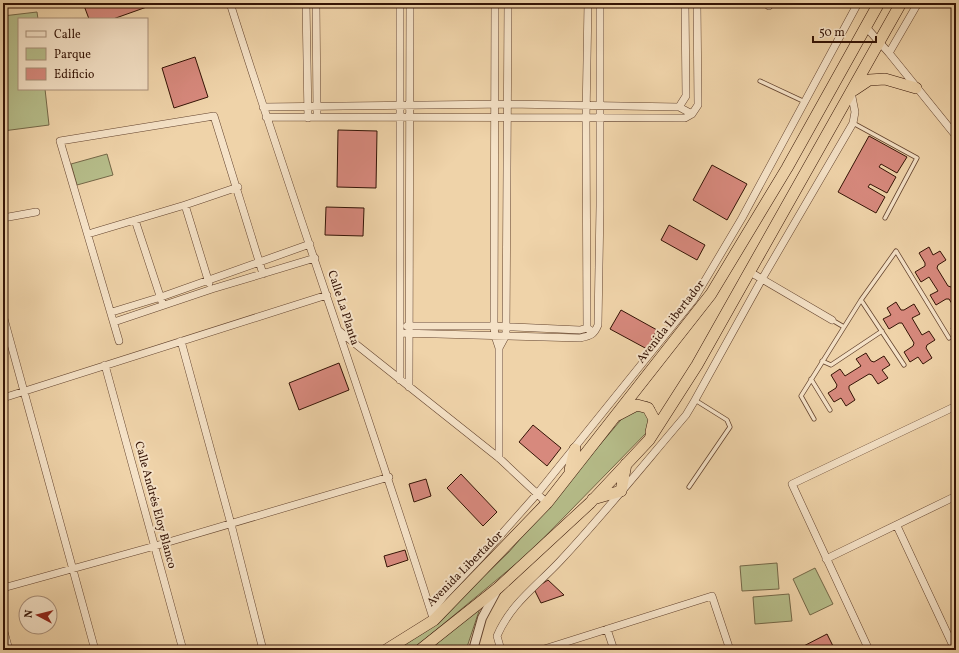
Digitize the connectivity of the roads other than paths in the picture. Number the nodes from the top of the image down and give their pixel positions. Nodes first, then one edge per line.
1 (230, 3) edge
2 (306, 3) edge
3 (316, 3) edge
4 (400, 3) edge
5 (410, 3) edge
6 (495, 3) edge
7 (508, 3) edge
8 (588, 3) edge
9 (600, 3) edge
10 (685, 3) edge
11 (697, 3) edge
12 (858, 3) edge
13 (879, 3) edge
14 (901, 3) edge
15 (918, 3) edge
16 (866, 27) junction
17 (879, 42) junction
18 (889, 53) junction
19 (760, 81) dead end
20 (916, 88) junction
21 (852, 92) junction
22 (805, 102) junction
23 (495, 104) junction
24 (508, 104) junction
25 (410, 105) junction
26 (586, 105) junction
27 (601, 105) junction
28 (400, 106) junction
29 (263, 107) junction
30 (680, 107) junction
31 (307, 108) junction
32 (317, 108) junction
33 (692, 114) junction
34 (400, 117) junction
35 (494, 117) junction
36 (508, 117) junction
37 (266, 118) junction
38 (308, 118) junction
39 (318, 118) junction
40 (410, 118) junction
41 (586, 118) junction
42 (601, 118) junction
43 (853, 123) junction
44 (956, 136) edge
45 (238, 187) junction
46 (185, 205) junction
47 (600, 206) junction
48 (587, 207) junction
49 (36, 212) dead end
50 (3, 218) edge
51 (885, 218) dead end
52 (135, 220) junction
53 (88, 234) junction
54 (310, 244) junction
55 (315, 258) junction
56 (260, 263) junction
57 (750, 272) junction
58 (263, 274) junction
59 (762, 279) junction
60 (207, 280) junction
61 (212, 289) junction
62 (327, 295) junction
63 (161, 298) junction
64 (861, 300) junction
65 (163, 306) junction
66 (112, 312) junction
67 (3, 315) edge
68 (832, 320) joint
69 (114, 322) junction
70 (494, 326) junction
71 (506, 327) junction
72 (844, 327) junction
73 (587, 328) junction
74 (400, 329) junction
75 (410, 329) junction
76 (338, 330) junction
77 (882, 331) junction
78 (595, 333) junction
79 (506, 335) junction
80 (495, 336) junction
81 (949, 338) dead end
82 (181, 340) junction
83 (119, 341) dead end
84 (499, 348) junction
85 (822, 361) junction
86 (105, 365) junction
87 (904, 365) dead end
88 (811, 379) junction
89 (400, 380) junction
90 (409, 387) junction
91 (24, 391) junction
92 (3, 398) edge
93 (695, 400) junction
94 (956, 406) edge
95 (830, 410) dead end
96 (615, 417) junction
97 (814, 419) dead end
98 (648, 440) junction
99 (575, 449) junction
100 (499, 458) junction
101 (626, 464) junction
102 (570, 473) junction
103 (389, 477) junction
104 (689, 487) dead end
105 (621, 492) junction
106 (537, 494) junction
107 (956, 496) edge
108 (593, 500) junction
109 (547, 504) junction
110 (231, 524) junction
111 (897, 526) junction
112 (155, 546) junction
113 (826, 559) junction
114 (73, 568) junction
115 (3, 588) edge
116 (498, 588) junction
117 (434, 620) junction
118 (3, 628) edge
119 (607, 629) junction
120 (387, 648) edge
121 (9, 650) edge
122 (95, 650) edge
123 (183, 650) edge
124 (263, 650) edge
125 (420, 650) edge
126 (473, 650) edge
127 (501, 650) edge
128 (541, 650) edge
129 (614, 650) edge
130 (730, 650) edge
131 (869, 650) edge
132 (955, 650) edge

1 - 29 street, Calle La Planta
2 - 31 street
3 - 32 street
4 - 28 street
5 - 25 street
6 - 23 street
7 - 24 street
8 - 26 street
9 - 27 street
10 - 30 street
11 - 33 street
12 - 22 street, Avenida Libertador
13 - 16 highway, Avenida Libertador
14 - 17 highway
15 - 18 street
16 - 17 street
16 - 96 highway, Avenida Libertador
17 - 18 street
17 - 21 highway
18 - 20 street
19 - 22 lane
20 - 21 highway
20 - 44 street
21 - 43 street
21 - 57 highway
22 - 99 street, Avenida Libertador
23 - 24 street
23 - 25 street
23 - 35 street
24 - 26 street
24 - 36 street
25 - 28 street
25 - 40 street
26 - 27 street
26 - 41 street
27 - 30 street
27 - 42 street
28 - 32 street
28 - 34 street
29 - 31 street
29 - 37 street, Calle La Planta
30 - 33 street
31 - 32 street
31 - 38 street
32 - 39 street
33 - 42 street
34 - 39 street
34 - 40 street
34 - 74 street
35 - 36 street
35 - 40 street
35 - 70 street
36 - 41 street
36 - 71 street
37 - 38 street
37 - 54 street, Calle La Planta
38 - 39 street
40 - 75 street
41 - 42 street
41 - 48 street
42 - 47 street
43 - 51 lane
43 - 59 street
45 - 46 street
45 - 53 street
45 - 56 street
46 - 52 street
46 - 60 street
47 - 48 street
47 - 78 street
48 - 73 street
49 - 50 street
52 - 53 street
52 - 63 street
53 - 66 street
54 - 55 street, Calle La Planta
54 - 56 street
55 - 58 street
55 - 62 street, Calle La Planta
56 - 58 street
56 - 60 street
57 - 59 street
57 - 98 highway
58 - 61 street
59 - 68 street
59 - 93 street
60 - 61 street
60 - 63 street
61 - 65 street
62 - 76 street, Calle La Planta
62 - 82 street
63 - 65 street
63 - 66 street
64 - 72 lane
64 - 77 lane
64 - 81 lane
65 - 69 street
66 - 69 street
67 - 91 street
68 - 72 lane
69 - 83 street
70 - 71 street
70 - 75 street
70 - 80 street
71 - 73 street
71 - 79 street
72 - 85 lane
73 - 78 street
74 - 75 street
74 - 89 street
75 - 80 street
75 - 90 street
76 - 89 street
76 - 103 street, Calle La Planta
77 - 85 lane
77 - 87 lane
78 - 79 street
79 - 80 street
79 - 84 street
80 - 84 street
82 - 86 street
82 - 110 street
84 - 100 street
85 - 88 lane
86 - 91 street
86 - 112 street, Calle Andrés Eloy Blanco
88 - 95 lane
88 - 97 lane
89 - 90 street
90 - 100 street
91 - 92 street
91 - 114 street
93 - 104 lane
93 - 105 street
94 - 113 street
96 - 98 highway
96 - 102 highway, Avenida Libertador
98 - 101 highway
99 - 102 highway
99 - 106 street, Avenida Libertador
100 - 106 street
101 - 105 highway
101 - 108 highway
102 - 109 highway, Avenida Libertador
103 - 110 street
103 - 117 street, Calle La Planta
105 - 108 highway
105 - 127 street
106 - 109 street
106 - 117 street, Avenida Libertador
107 - 111 street
108 - 116 highway
109 - 117 highway, Avenida Libertador
110 - 112 street
110 - 124 street
111 - 113 street
111 - 132 street
112 - 114 street
112 - 123 street, Calle Andrés Eloy Blanco
113 - 131 street
114 - 115 street
114 - 122 street
116 - 125 highway
116 - 126 street
117 - 120 highway, Avenida Libertador
118 - 121 street
119 - 128 street
119 - 129 street
119 - 130 street

